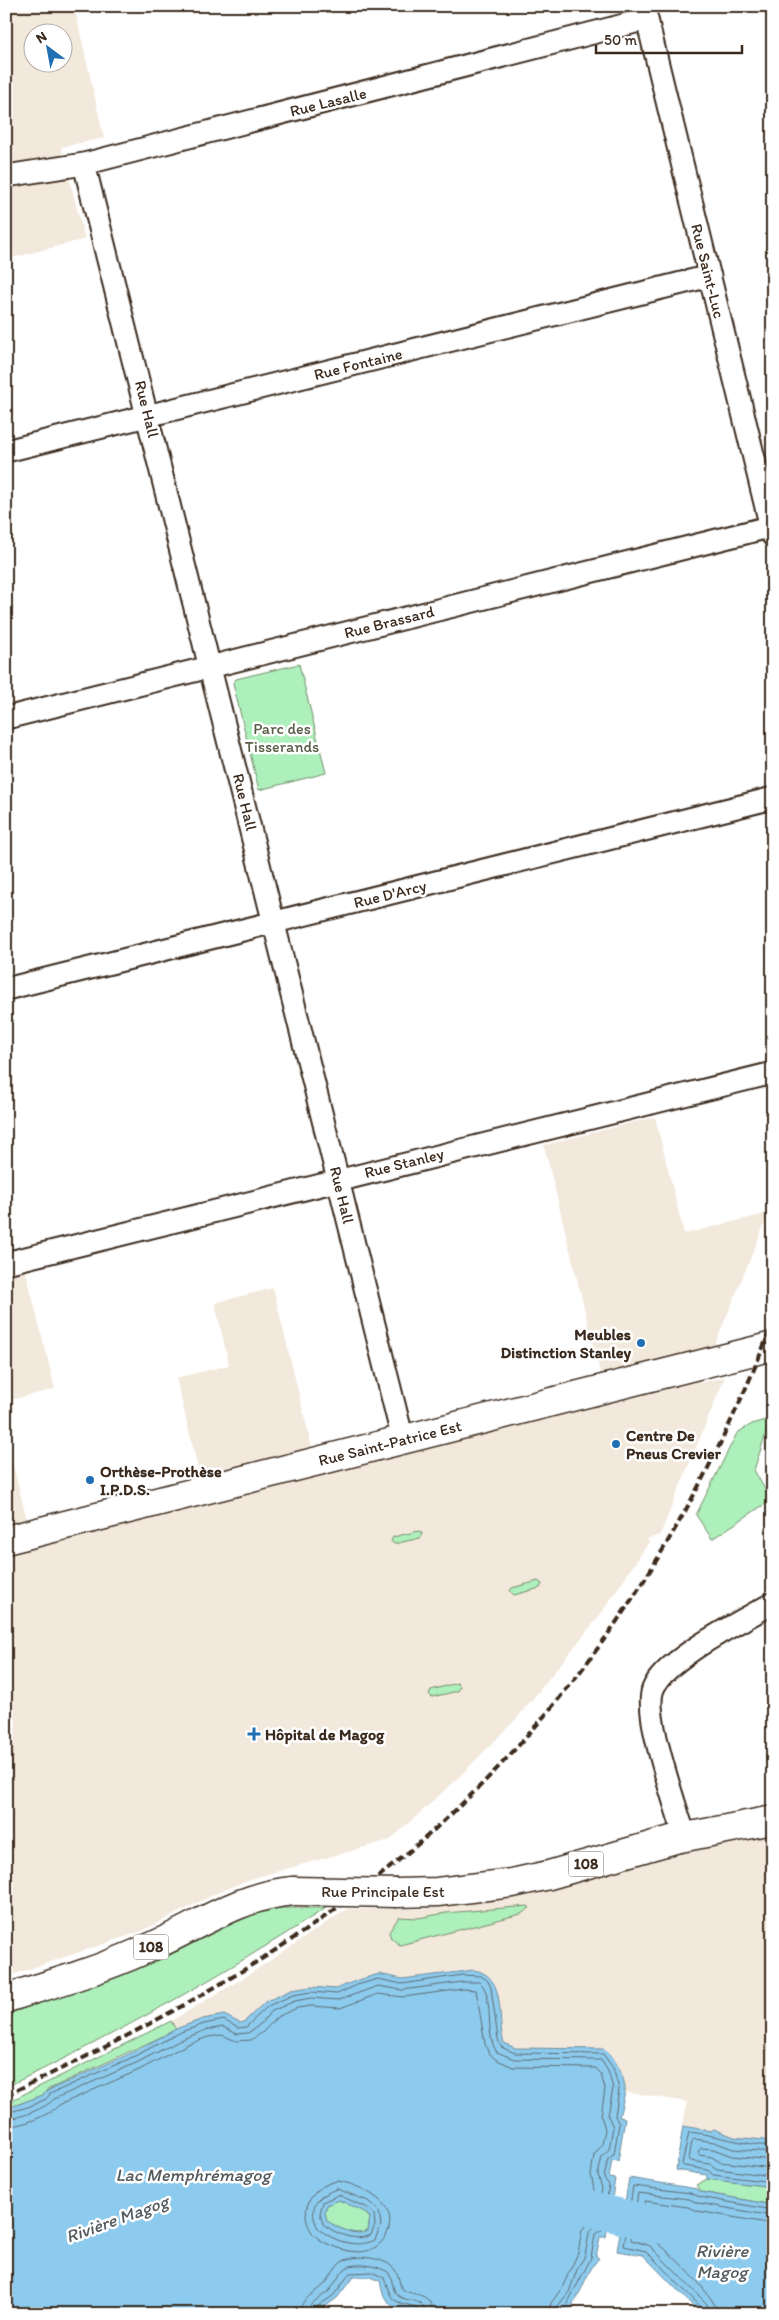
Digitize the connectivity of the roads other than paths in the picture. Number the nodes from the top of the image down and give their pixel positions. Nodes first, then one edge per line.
1 (646, 13) edge
2 (84, 164) junction
3 (6, 176) edge
4 (710, 276) junction
5 (149, 416) junction
6 (6, 451) edge
7 (772, 530) edge
8 (211, 666) junction
9 (6, 718) edge
10 (773, 798) edge
11 (275, 923) junction
12 (6, 990) edge
13 (773, 1073) edge
14 (338, 1180) junction
15 (6, 1263) edge
16 (773, 1346) edge
17 (403, 1440) junction
18 (6, 1540) edge
19 (773, 1603) edge
20 (773, 1820) edge
21 (685, 1837) junction
22 (6, 1998) edge

1 - 2 street, Rue Lasalle
1 - 4 street, Rue Saint-Luc
2 - 3 street, Rue Lasalle
2 - 5 street, Rue Hall
4 - 5 street, Rue Fontaine
4 - 7 street, Rue Saint-Luc
5 - 6 street, Rue Fontaine
5 - 8 street, Rue Hall
7 - 8 street, Rue Brassard
8 - 9 street, Rue Brassard
8 - 11 street, Rue Hall
10 - 11 street, Rue D'Arcy
11 - 12 street, Rue D'Arcy
11 - 14 street, Rue Hall
13 - 14 street, Rue Stanley
14 - 15 street, Rue Stanley
14 - 17 street, Rue Hall
16 - 17 main road, Rue Saint-Patrice Est
17 - 18 main road, Rue Saint-Patrice Est
19 - 21 street
20 - 21 main road, Rue Principale Est / 108
21 - 22 main road, Rue Principale Est / 108, bridge

